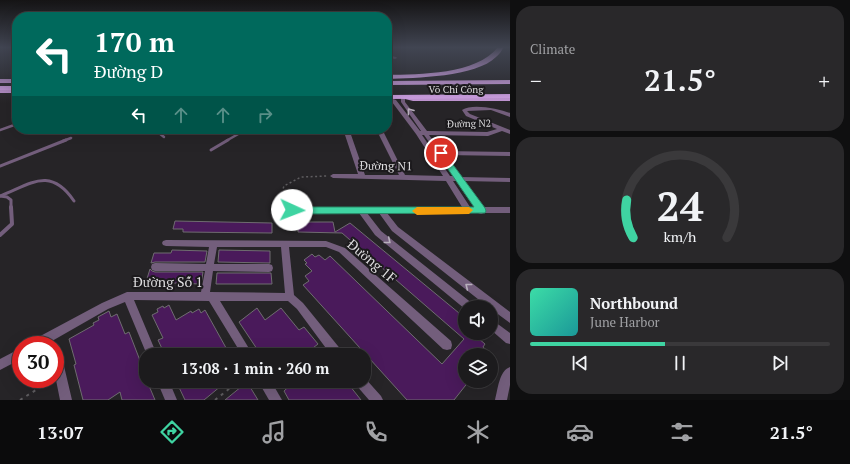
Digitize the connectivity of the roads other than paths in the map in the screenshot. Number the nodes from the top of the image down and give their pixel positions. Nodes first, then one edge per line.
1 (474, 66) edge
2 (392, 77) edge
3 (510, 81) edge
4 (0, 82) edge
5 (12, 82) edge
6 (392, 82) edge
7 (0, 88) edge
8 (12, 89) edge
9 (12, 90) edge
10 (0, 91) edge
11 (403, 97) junction
12 (508, 97) edge
13 (392, 98) edge
14 (392, 100) edge
15 (510, 115) edge
16 (12, 126) edge
17 (502, 129) junction
18 (0, 130) edge
19 (510, 132) edge
20 (418, 133) junction
21 (427, 133) junction
22 (160, 134) edge
23 (238, 134) edge
24 (348, 134) edge
25 (382, 134) edge
26 (164, 137) dead end
27 (71, 138) dead end
28 (211, 150) dead end
29 (430, 152) junction
30 (441, 153) junction
31 (510, 154) edge
32 (0, 166) edge
33 (333, 176) road end
34 (362, 176) junction
35 (403, 177) junction
36 (449, 179) junction
37 (459, 180) junction
38 (510, 180) edge
39 (0, 195) edge
40 (74, 201) dead end
41 (292, 210) road end
42 (468, 210) junction
43 (510, 210) edge
44 (362, 211) junction
45 (382, 211) junction
46 (481, 211) junction
47 (0, 235) edge
48 (166, 243) dead end
49 (212, 244) junction
50 (285, 244) junction
51 (155, 266) dead end
52 (209, 267) junction
53 (269, 268) dead end
54 (127, 296) junction
55 (209, 297) junction
56 (290, 297) junction
57 (461, 300) edge
58 (510, 318) edge
59 (498, 330) edge
60 (59, 336) edge
61 (510, 340) edge
62 (446, 345) dead end
63 (149, 348) edge
64 (243, 348) edge
65 (333, 348) edge
66 (12, 358) edge
67 (0, 364) edge
68 (510, 372) edge
69 (63, 388) edge
70 (166, 388) edge
71 (268, 388) edge
72 (366, 388) edge
73 (66, 400) edge
74 (171, 400) edge
75 (276, 400) edge
76 (377, 400) edge
77 (501, 400) edge

1 - 2 highway
3 - 6 highway, Võ Chí Công
4 - 5 highway
7 - 8 highway
9 - 10 main road
11 - 12 highway, Võ Chí Công
11 - 13 highway, Võ Chí Công
21 -> 11 street
14 - 20 street
15 - 17 street, Đường N2
16 - 18 lane
17 - 19 street
17 - 21 street, Đường N2
20 - 21 street, Đường N2
20 - 29 street
21 - 30 street
22 - 26 lane
23 - 28 lane
24 - 34 street
25 - 35 street
27 - 32 lane
29 - 30 street
29 - 36 street
30 - 31 street
30 - 37 street
33 - 34 street, Đường N1
34 - 35 street, Đường N1
35 - 36 street, Đường N1
36 - 37 street, Đường N1
36 - 42 street
37 - 38 street, Đường N1
37 - 46 street
39 - 40 lane
39 - 47 lane
41 - 44 street
42 - 45 street
42 - 46 street
43 - 46 street
44 - 45 street
44 -> 57 street
58 -> 45 street
48 - 49 street, Đường 1F
49 - 50 street, Đường 1F
49 - 52 street
50 - 56 street
50 - 62 street, Đường 1F
51 - 52 street
52 - 53 street
52 - 55 street
54 - 55 street, Đường Số 1
54 - 60 street, Đường Số 1
54 - 63 street
55 - 56 street, Đường Số 1
55 - 64 street
56 - 65 street
59 - 61 street
66 - 67 street
68 - 77 street
69 - 73 street
70 - 74 street
71 - 75 street
72 - 76 street

